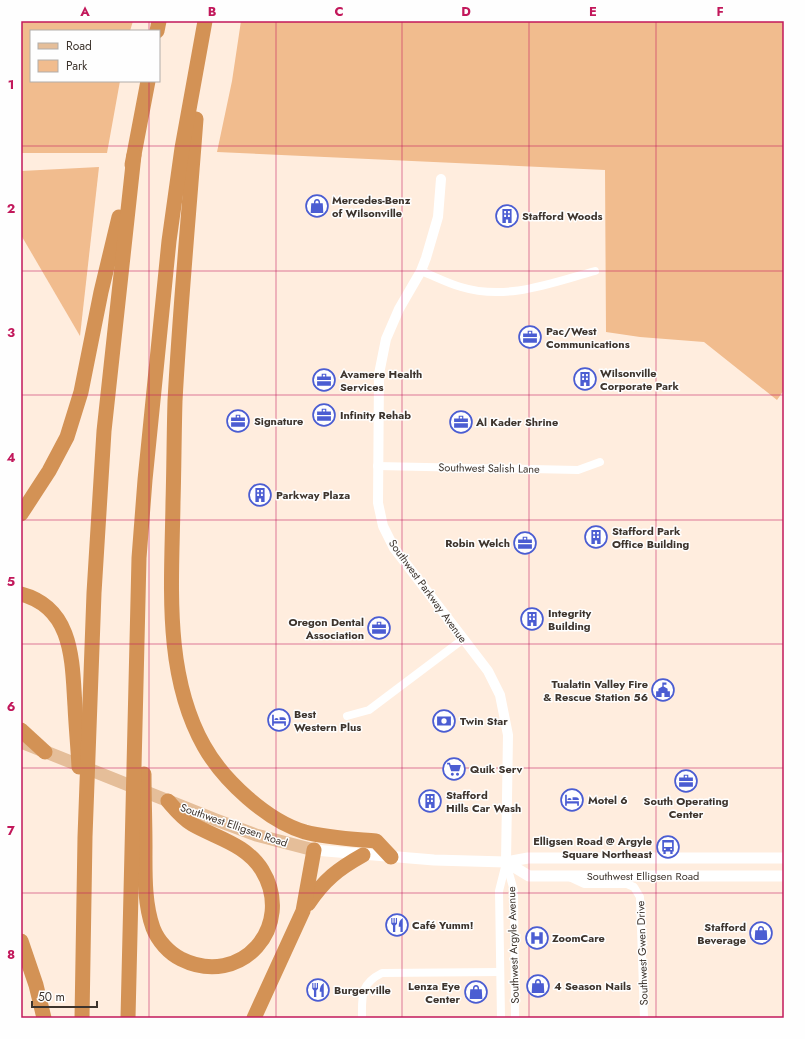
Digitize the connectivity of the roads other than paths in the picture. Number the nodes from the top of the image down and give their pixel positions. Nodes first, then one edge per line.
1 (205, 21) edge
2 (201, 50) junction
3 (148, 82) edge
4 (134, 155) junction
5 (441, 179) dead end
6 (421, 271) junction
7 (595, 271) dead end
8 (600, 462) dead end
9 (377, 466) junction
10 (21, 514) edge
11 (21, 594) edge
12 (462, 640) junction
13 (137, 680) junction
14 (347, 716) dead end
15 (21, 730) edge
16 (21, 742) edge
17 (49, 754) junction
18 (168, 802) junction
19 (85, 837) junction
20 (314, 850) junction
21 (363, 855) junction
22 (391, 857) junction
23 (784, 858) edge
24 (506, 862) junction
25 (568, 876) junction
26 (784, 876) edge
27 (302, 911) junction
28 (21, 942) edge
29 (499, 972) junction
30 (44, 1018) edge
31 (82, 1018) edge
32 (128, 1018) edge
33 (254, 1018) edge
34 (362, 1018) edge
35 (501, 1018) edge
36 (516, 1018) edge
37 (644, 1018) edge

1 - 2 highway
2 - 13 highway
2 - 22 highway
3 - 4 highway
4 - 10 highway
4 - 19 highway
5 - 6 street, Southwest Parkway Avenue
6 - 7 street
6 - 9 street, Southwest Parkway Avenue
8 - 9 street, Southwest Salish Lane
9 - 12 street, Southwest Parkway Avenue
11 - 19 highway
12 - 14 street
12 - 24 street, Southwest Parkway Avenue
13 - 18 highway
13 - 32 highway
15 - 17 highway
16 - 17 main road, Southwest Elligsen Road
17 - 18 main road, Southwest Elligsen Road
18 - 20 main road, Southwest Elligsen Road
19 - 31 highway
20 - 21 main road, Southwest Elligsen Road
20 - 27 highway
21 - 22 main road, Southwest Elligsen Road
21 - 27 highway
22 - 24 main road, Southwest Elligsen Road
23 - 24 main road, Southwest Elligsen Road
24 - 25 main road, Southwest Elligsen Road
24 - 29 street, Southwest Argyle Avenue
24 - 36 street, Southwest Argyle Avenue
25 - 26 main road, Southwest Elligsen Road
25 - 37 street, Southwest Gwen Drive
27 - 33 highway
28 - 30 highway
29 - 34 street
29 - 35 street, Southwest Argyle Avenue

